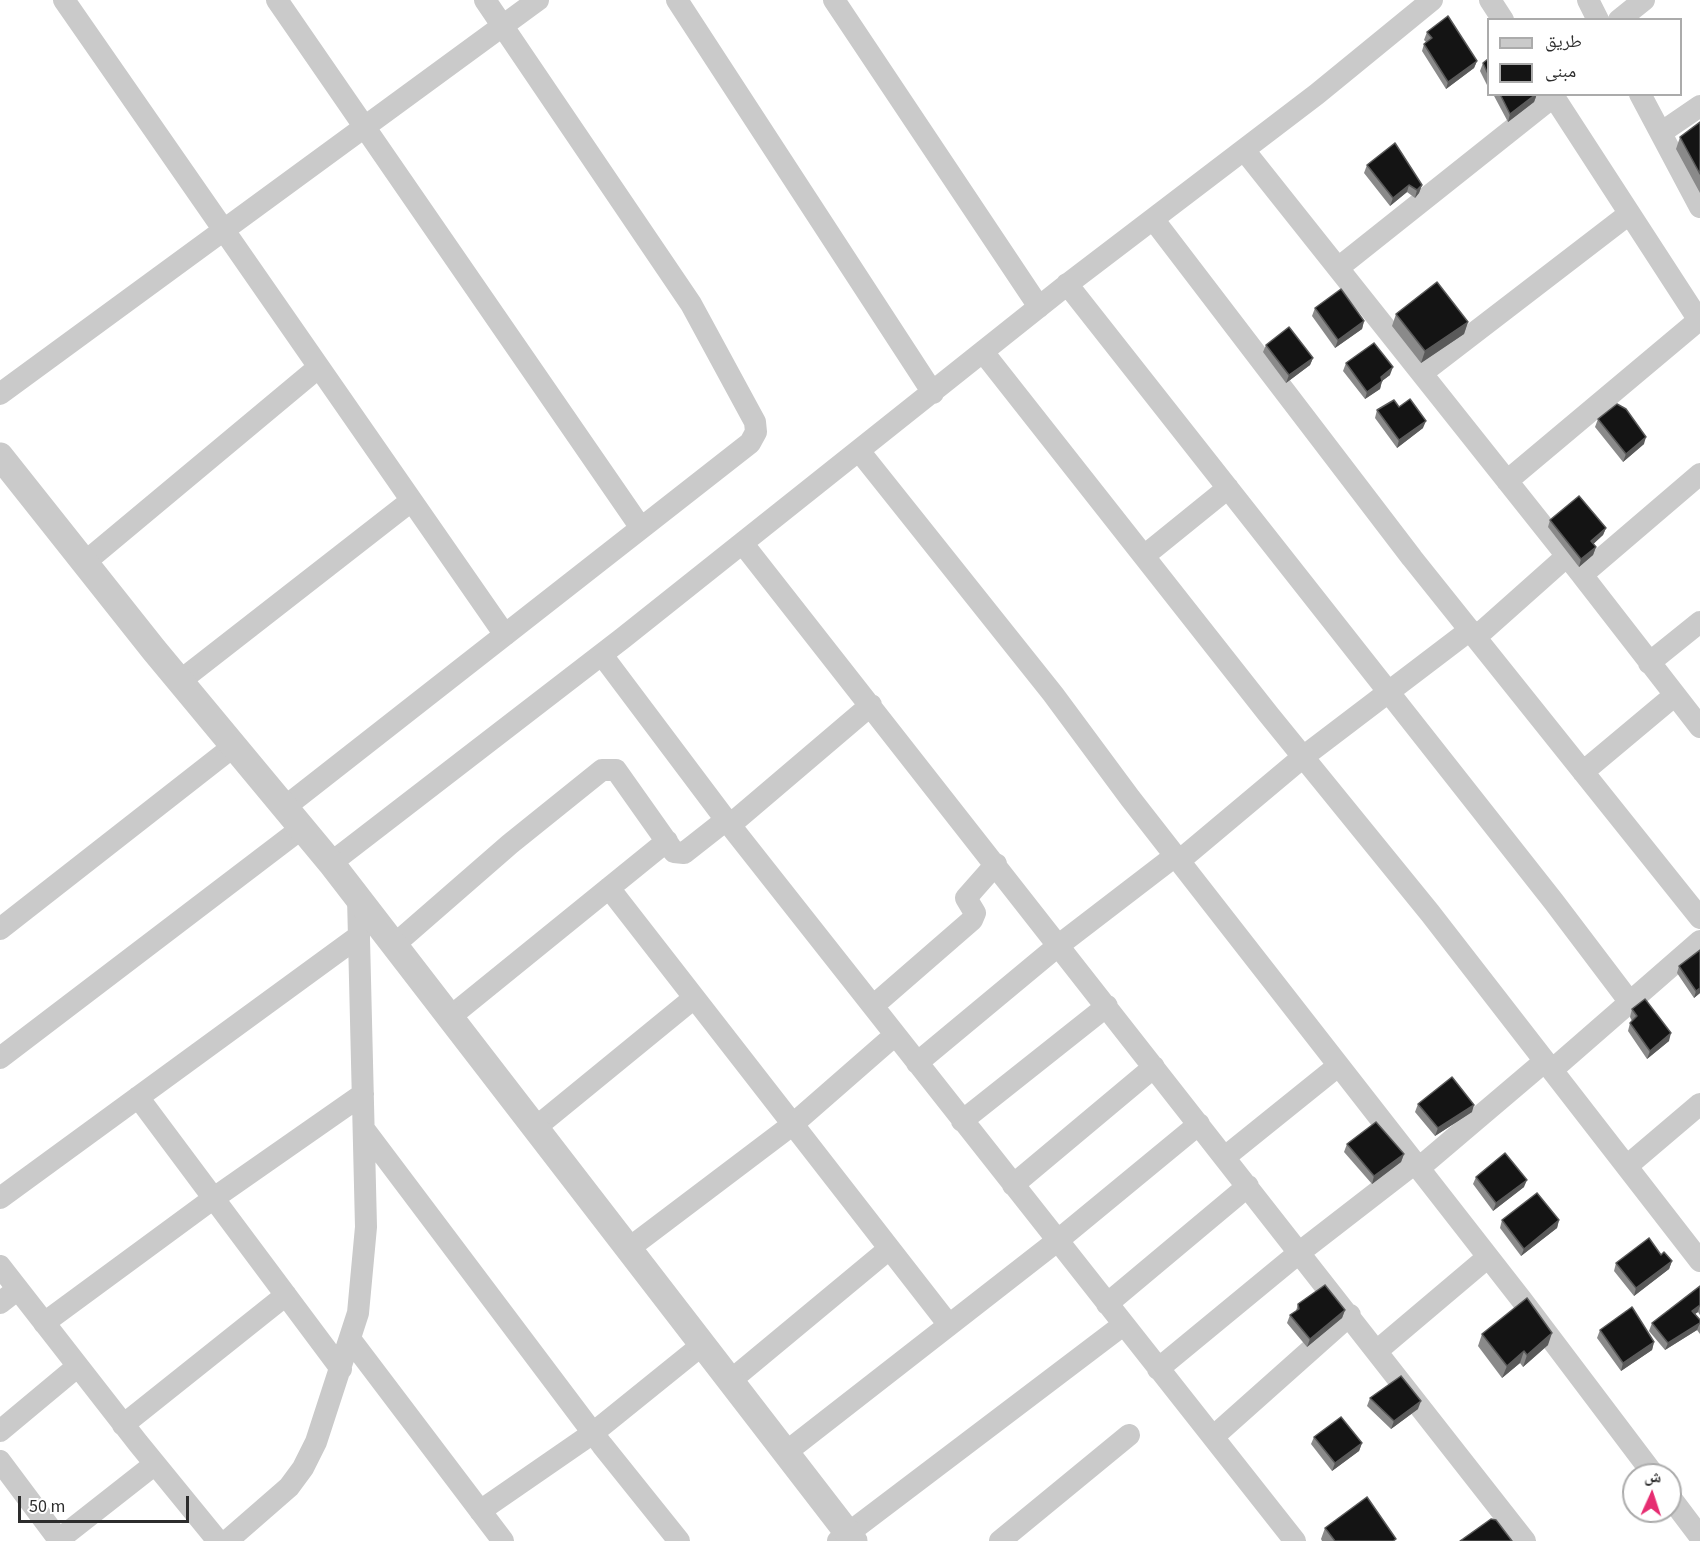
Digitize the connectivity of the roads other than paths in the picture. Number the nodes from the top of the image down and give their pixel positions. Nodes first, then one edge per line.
1 (64, 0) edge
2 (277, 0) edge
3 (485, 0) edge
4 (538, 0) edge
5 (677, 0) edge
6 (834, 0) edge
7 (1432, 0) edge
8 (1490, 0) edge
9 (1588, 0) edge
10 (1644, 0) edge
11 (1502, 18) edge
12 (1597, 18) edge
13 (1622, 18) edge
14 (504, 25) junction
15 (1553, 96) edge
16 (1642, 96) edge
17 (1700, 106) edge
18 (365, 126) junction
19 (1662, 132) junction
20 (1244, 150) junction
21 (1700, 207) edge
22 (1629, 214) junction
23 (1153, 219) junction
24 (224, 230) junction
25 (1338, 268) junction
26 (1067, 284) junction
27 (1039, 307) junction
28 (1699, 321) edge
29 (983, 352) junction
30 (319, 367) junction
31 (1422, 373) junction
32 (933, 393) junction
33 (0, 394) edge
34 (860, 452) junction
35 (0, 456) edge
36 (1700, 474) edge
37 (1508, 481) junction
38 (1228, 488) junction
39 (411, 501) junction
40 (642, 528) junction
41 (743, 544) junction
42 (1144, 556) junction
43 (1567, 556) junction
44 (84, 563) junction
45 (1582, 574) junction
46 (1700, 622) edge
47 (1473, 634) junction
48 (505, 635) junction
49 (602, 655) junction
50 (1649, 663) junction
51 (180, 681) junction
52 (1389, 692) junction
53 (1675, 695) junction
54 (871, 705) junction
55 (1700, 727) edge
56 (234, 746) junction
57 (1303, 757) junction
58 (1583, 772) junction
59 (285, 807) junction
60 (728, 822) junction
61 (302, 828) junction
62 (667, 842) junction
63 (1177, 858) junction
64 (331, 863) junction
65 (996, 864) junction
66 (609, 888) junction
67 (358, 897) junction
68 (1700, 918) edge
69 (3, 920) edge
70 (359, 936) junction
71 (1700, 941) edge
72 (394, 945) junction
73 (1059, 945) junction
74 (694, 998) junction
75 (1629, 1001) junction
76 (873, 1006) junction
77 (1107, 1006) junction
78 (450, 1017) junction
79 (895, 1035) junction
80 (0, 1058) edge
81 (917, 1063) junction
82 (1338, 1066) junction
83 (1549, 1066) junction
84 (1154, 1067) junction
85 (363, 1094) junction
86 (138, 1097) junction
87 (1700, 1104) edge
88 (963, 1121) junction
89 (1199, 1124) junction
90 (792, 1125) junction
91 (535, 1128) junction
92 (364, 1129) junction
93 (1225, 1157) junction
94 (1417, 1166) junction
95 (1627, 1166) junction
96 (1013, 1185) junction
97 (1248, 1186) junction
98 (0, 1198) edge
99 (214, 1198) junction
100 (1057, 1241) junction
101 (888, 1248) junction
102 (628, 1249) junction
103 (1300, 1252) junction
104 (1488, 1257) junction
105 (1700, 1261) edge
106 (0, 1266) edge
107 (18, 1289) junction
108 (286, 1295) junction
109 (0, 1303) edge
110 (1107, 1304) junction
111 (1350, 1315) junction
112 (44, 1323) junction
113 (949, 1325) junction
114 (1123, 1325) junction
115 (350, 1339) junction
116 (702, 1345) junction
117 (1377, 1350) junction
118 (78, 1366) junction
119 (341, 1369) junction
120 (1158, 1369) junction
121 (730, 1381) junction
122 (123, 1425) junction
123 (0, 1431) edge
124 (592, 1433) junction
125 (1129, 1435) dead end
126 (1213, 1437) junction
127 (785, 1453) junction
128 (0, 1461) edge
129 (1645, 1463) edge
130 (155, 1464) junction
131 (480, 1511) junction
132 (1682, 1517) edge
133 (1693, 1536) edge
134 (847, 1538) edge
135 (58, 1540) edge
136 (500, 1540) edge
137 (217, 1541) edge
138 (227, 1541) edge
139 (679, 1541) edge
140 (1000, 1541) edge
141 (1295, 1541) edge
142 (1525, 1541) edge

1 - 24 street
2 - 18 street
3 - 14 street
4 - 14 street
5 - 32 street
6 - 27 street
7 - 20 street
8 - 11 street
9 - 12 street
10 - 13 street
14 - 18 street
14 - 40 street
15 - 22 street
15 - 25 street
16 - 19 street
17 - 19 street
18 - 24 street
18 - 40 street
19 - 21 street
20 - 23 street
20 - 25 street
22 - 28 street
22 - 31 street
23 - 26 street
23 - 47 street
24 - 30 street
24 - 33 street
25 - 31 street
26 - 27 street
26 - 38 street
27 - 29 street
28 - 37 street
29 - 32 street
29 - 42 street
30 - 39 street
30 - 44 street
31 - 37 street
32 - 34 street
34 - 41 street
34 - 63 street
35 - 44 street
36 - 45 street
37 - 43 street
38 - 42 street
38 - 52 street
39 - 48 street
39 - 51 street
40 - 48 street
41 - 49 street
41 - 54 street
42 - 57 street
43 - 45 street
43 - 47 street
44 - 51 street
45 - 50 street
46 - 50 street
47 - 52 street
47 - 58 street
48 - 59 street
49 - 60 street
49 - 64 street
50 - 53 street
51 - 56 street
52 - 57 street
52 - 75 street
53 - 55 street
53 - 58 street
54 - 60 street
54 - 65 street
56 - 59 street
56 - 69 street
57 - 63 street
57 - 83 street
58 - 68 street
59 - 61 street
60 - 62 street
60 - 76 street
61 - 64 street
61 - 80 street
62 - 66 street
62 - 72 street
63 - 73 street
63 - 82 street
64 - 67 street
65 - 73 street
65 - 76 street
66 - 74 street
66 - 78 street
67 - 70 street
67 - 72 street
70 - 85 street
70 - 86 street
71 - 75 street
72 - 78 street
73 - 77 street
73 - 81 street
74 - 90 street
74 - 91 street
75 - 83 street
76 - 79 street
77 - 84 street
77 - 88 street
78 - 91 street
79 - 81 street
79 - 90 street
81 - 88 street
82 - 93 street
82 - 94 street
83 - 94 street
83 - 95 street
84 - 89 street
84 - 96 street
85 - 92 street
85 - 99 street
86 - 98 street
86 - 99 street
87 - 95 street
88 - 96 street
89 - 93 street
89 - 100 street
90 - 101 street
90 - 102 street
91 - 102 street
92 - 115 street
92 - 124 street
93 - 97 street
94 - 103 street
94 - 104 street
95 - 105 street
96 - 100 street
97 - 103 street
97 - 110 street
99 - 108 street
99 - 112 street
100 - 110 street
100 - 113 street
101 - 113 street
101 - 121 street
102 - 116 street
103 - 111 street
103 - 120 street
104 - 117 street
104 - 129 street
106 - 107 street
107 - 109 street
107 - 112 street
108 - 119 street
108 - 122 street
110 - 114 street
111 - 117 street
111 - 126 street
112 - 118 street
113 - 127 street
114 - 120 street
114 - 134 street
115 - 119 street
115 - 131 street
116 - 121 street
116 - 124 street
117 - 142 street
118 - 122 street
118 - 123 street
119 - 138 street
120 - 126 street
121 - 127 street
122 - 130 street
124 - 131 street
124 - 139 street
125 - 140 street
126 - 141 street
127 - 134 street
128 - 135 street
130 - 135 street
130 - 137 street
131 - 136 street
132 - 133 street

